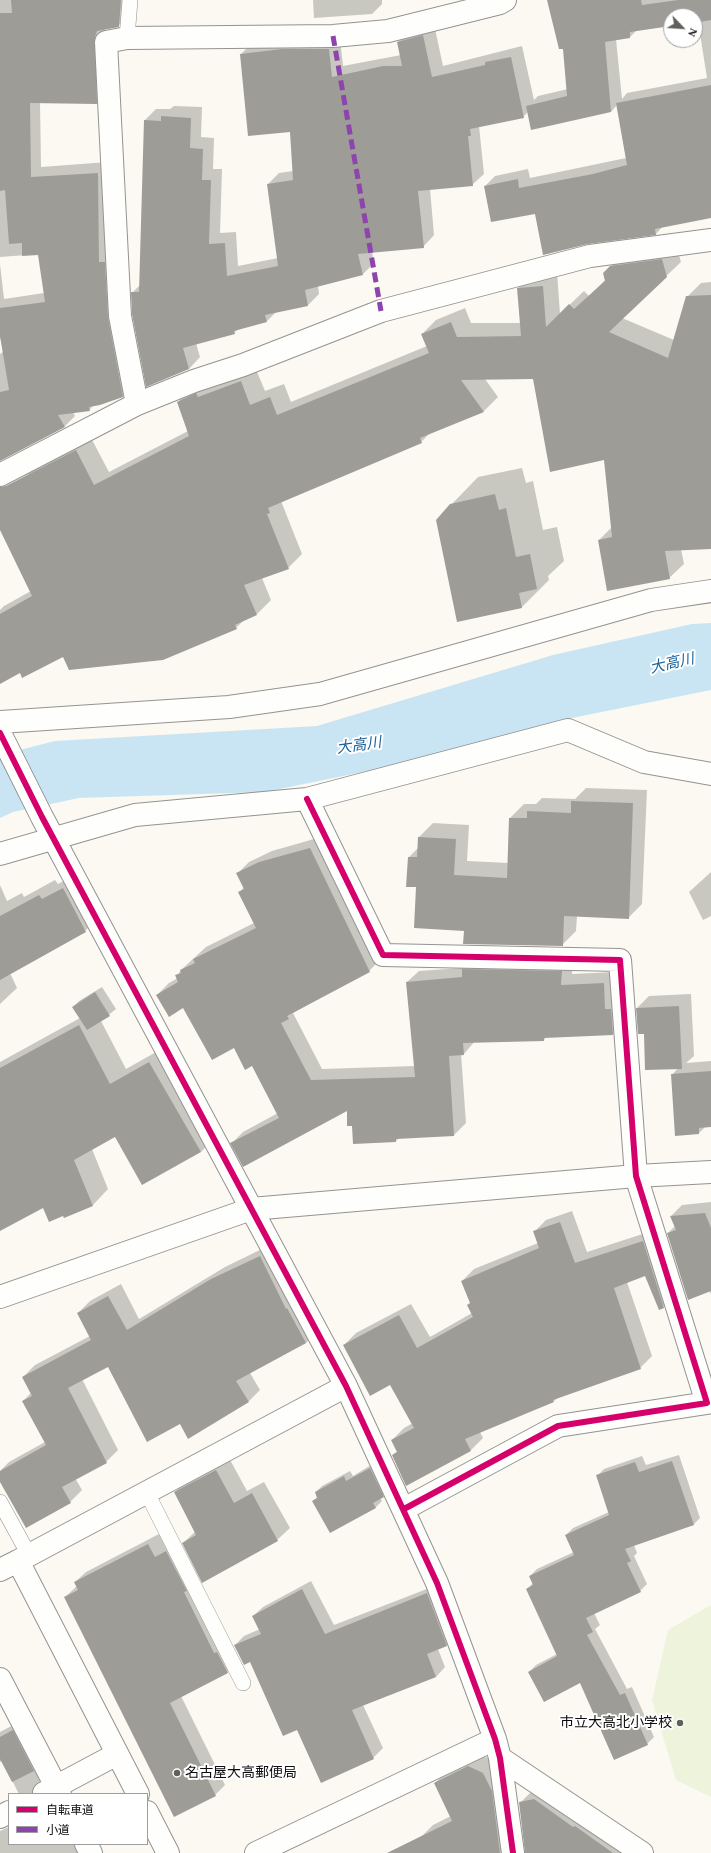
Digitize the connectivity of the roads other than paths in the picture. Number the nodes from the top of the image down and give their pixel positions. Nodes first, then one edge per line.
1 (130, 0) edge
2 (505, 0) edge
3 (127, 38) junction
4 (711, 240) edge
5 (136, 404) junction
6 (0, 475) edge
7 (711, 590) edge
8 (1, 733) edge
9 (711, 774) edge
10 (307, 799) junction
11 (54, 838) junction
12 (0, 854) edge
13 (711, 1172) edge
14 (636, 1176) junction
15 (251, 1209) junction
16 (0, 1297) edge
17 (346, 1386) junction
18 (709, 1402) edge
19 (147, 1493) junction
20 (0, 1502) edge
21 (404, 1509) junction
22 (15, 1562) edge
23 (0, 1679) edge
24 (243, 1683) dead end
25 (498, 1748) junction
26 (117, 1754) junction
27 (53, 1792) edge
28 (137, 1793) edge
29 (148, 1814) edge
30 (168, 1853) edge
31 (256, 1853) edge
32 (513, 1853) edge
33 (642, 1853) edge

1 - 3 lane
2 - 3 street
3 - 5 street
4 - 5 street
5 - 6 street
7 - 8 street
8 - 11 street
9 - 10 street
10 - 11 street
10 - 14 street
11 - 12 street
11 - 15 street
13 - 14 street
14 - 15 street
14 - 18 street
15 - 16 street
15 - 17 street
17 - 19 street
17 - 21 street
18 - 21 street
19 - 22 street
19 - 24 lane
20 - 22 lane
21 - 25 street
22 - 26 street
23 - 27 street
25 - 31 street
25 - 32 street
25 - 33 street
26 - 27 street
26 - 28 street
29 - 30 street

